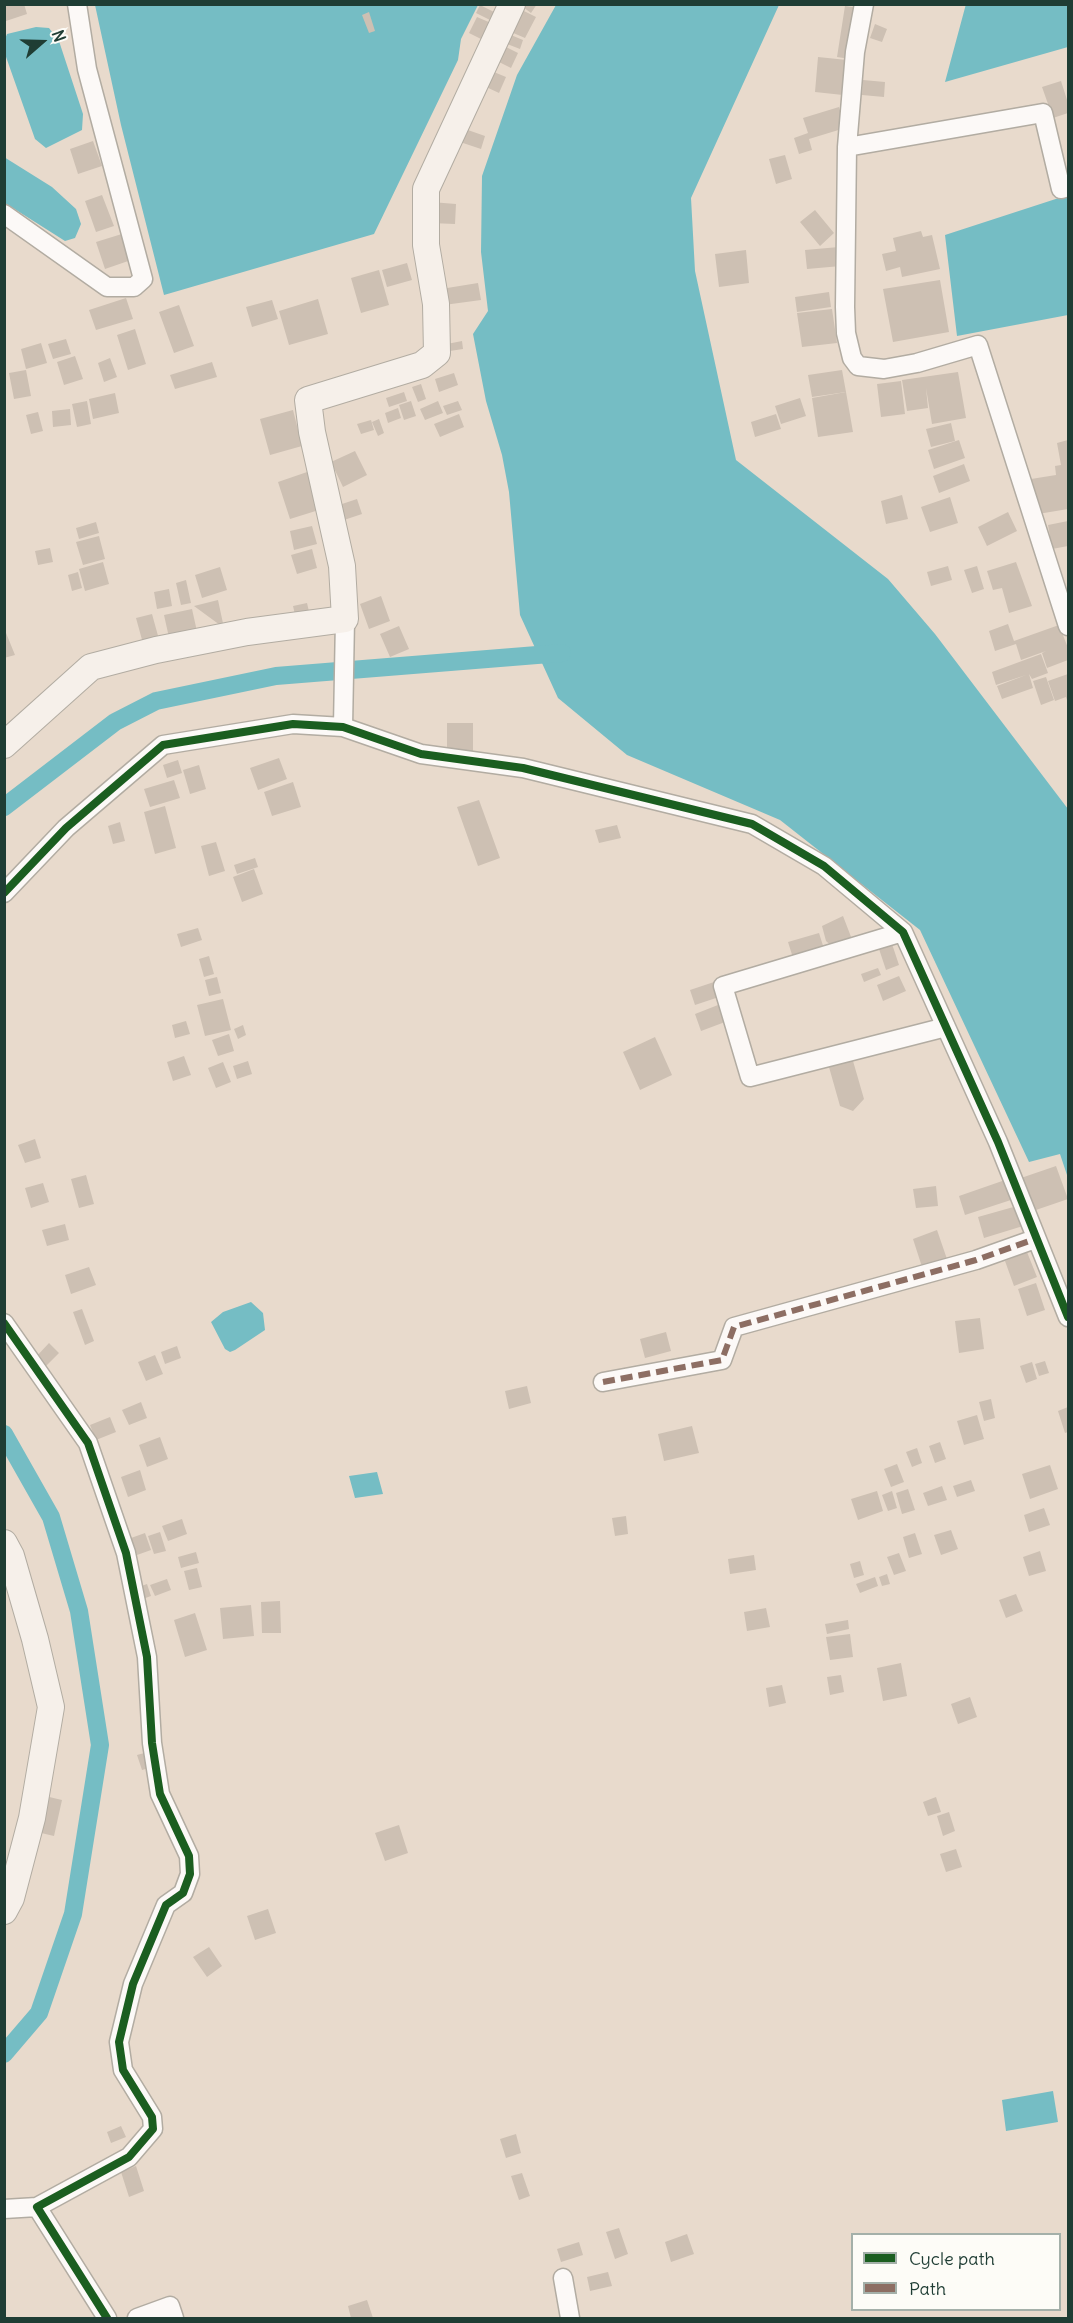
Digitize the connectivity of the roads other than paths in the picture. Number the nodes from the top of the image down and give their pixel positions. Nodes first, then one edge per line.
1 (77, 4) edge
2 (512, 4) edge
3 (864, 4) edge
4 (847, 147) junction
5 (1068, 187) edge
6 (4, 214) edge
7 (345, 619) junction
8 (1068, 626) edge
9 (343, 728) junction
10 (4, 745) edge
11 (4, 893) edge
12 (903, 932) junction
13 (946, 1027) junction
14 (1035, 1239) junction
15 (1068, 1317) edge
16 (4, 1323) edge
17 (603, 1382) dead end
18 (4, 1543) edge
19 (4, 1911) edge
20 (37, 2207) junction
21 (4, 2209) edge
22 (563, 2278) dead end
23 (107, 2319) edge
24 (137, 2319) edge
25 (174, 2319) edge
26 (570, 2319) edge

1 - 6 street
2 - 7 street
3 - 4 street
4 - 5 street
4 - 8 street
7 - 9 street
7 - 10 street
9 - 11 street
9 - 12 street
12 - 13 street
12 - 13 street
13 - 14 street
14 - 15 street
14 - 17 street
16 - 20 street
18 - 19 street
20 - 21 street
20 - 23 street
22 - 26 street
24 - 25 street

